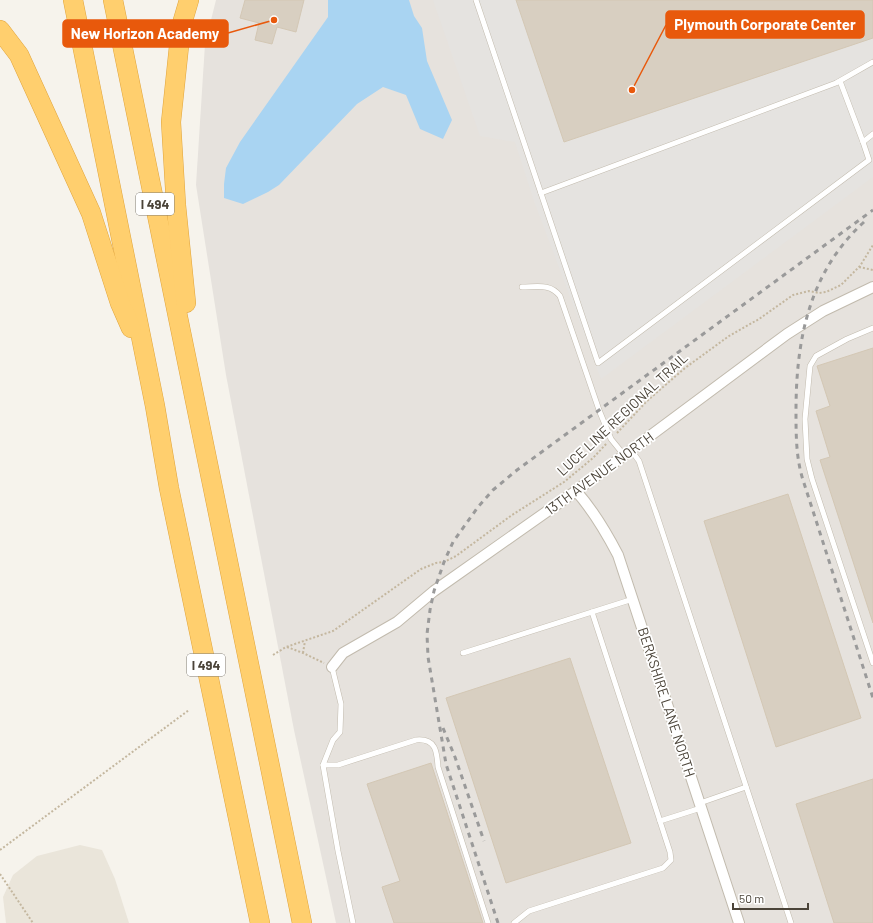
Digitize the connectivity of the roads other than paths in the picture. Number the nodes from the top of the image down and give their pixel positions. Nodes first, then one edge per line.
1 (73, 0) edge
2 (113, 0) edge
3 (189, 0) edge
4 (476, 0) edge
5 (0, 30) edge
6 (873, 62) edge
7 (840, 81) junction
8 (873, 134) edge
9 (862, 142) junction
10 (541, 193) junction
11 (522, 287) dead end
12 (873, 287) edge
13 (873, 328) edge
14 (147, 364) junction
15 (197, 407) junction
16 (628, 453) junction
17 (576, 491) junction
18 (633, 599) junction
19 (592, 612) junction
20 (463, 653) dead end
21 (873, 663) edge
22 (332, 667) joint
23 (323, 766) junction
24 (746, 787) junction
25 (700, 805) junction
26 (660, 821) junction
27 (260, 923) edge
28 (302, 923) edge
29 (353, 923) edge
30 (488, 923) edge
31 (514, 923) edge
32 (739, 923) edge
33 (791, 923) edge

1 - 14 highway, I 494
2 - 15 highway, I 494
3 - 15 highway
4 - 10 lane
5 - 14 highway
6 - 7 lane
7 - 9 lane
7 - 10 lane
8 - 9 lane
9 - 10 lane
11 - 16 lane
12 - 16 street, 13TH AVENUE NORTH
13 - 21 lane
14 - 27 highway, I 494
15 - 28 highway, I 494
16 - 17 street, 13TH AVENUE NORTH
16 - 24 lane
17 - 18 street, BERKSHIRE LANE NORTH
17 - 22 street, 13TH AVENUE NORTH
18 - 19 lane
18 - 25 street, BERKSHIRE LANE NORTH
19 - 20 lane
19 - 26 lane
22 - 23 lane
23 - 29 lane
23 - 30 lane
24 - 25 lane
24 - 33 lane
25 - 26 lane
25 - 32 street, BERKSHIRE LANE NORTH
26 - 31 lane

